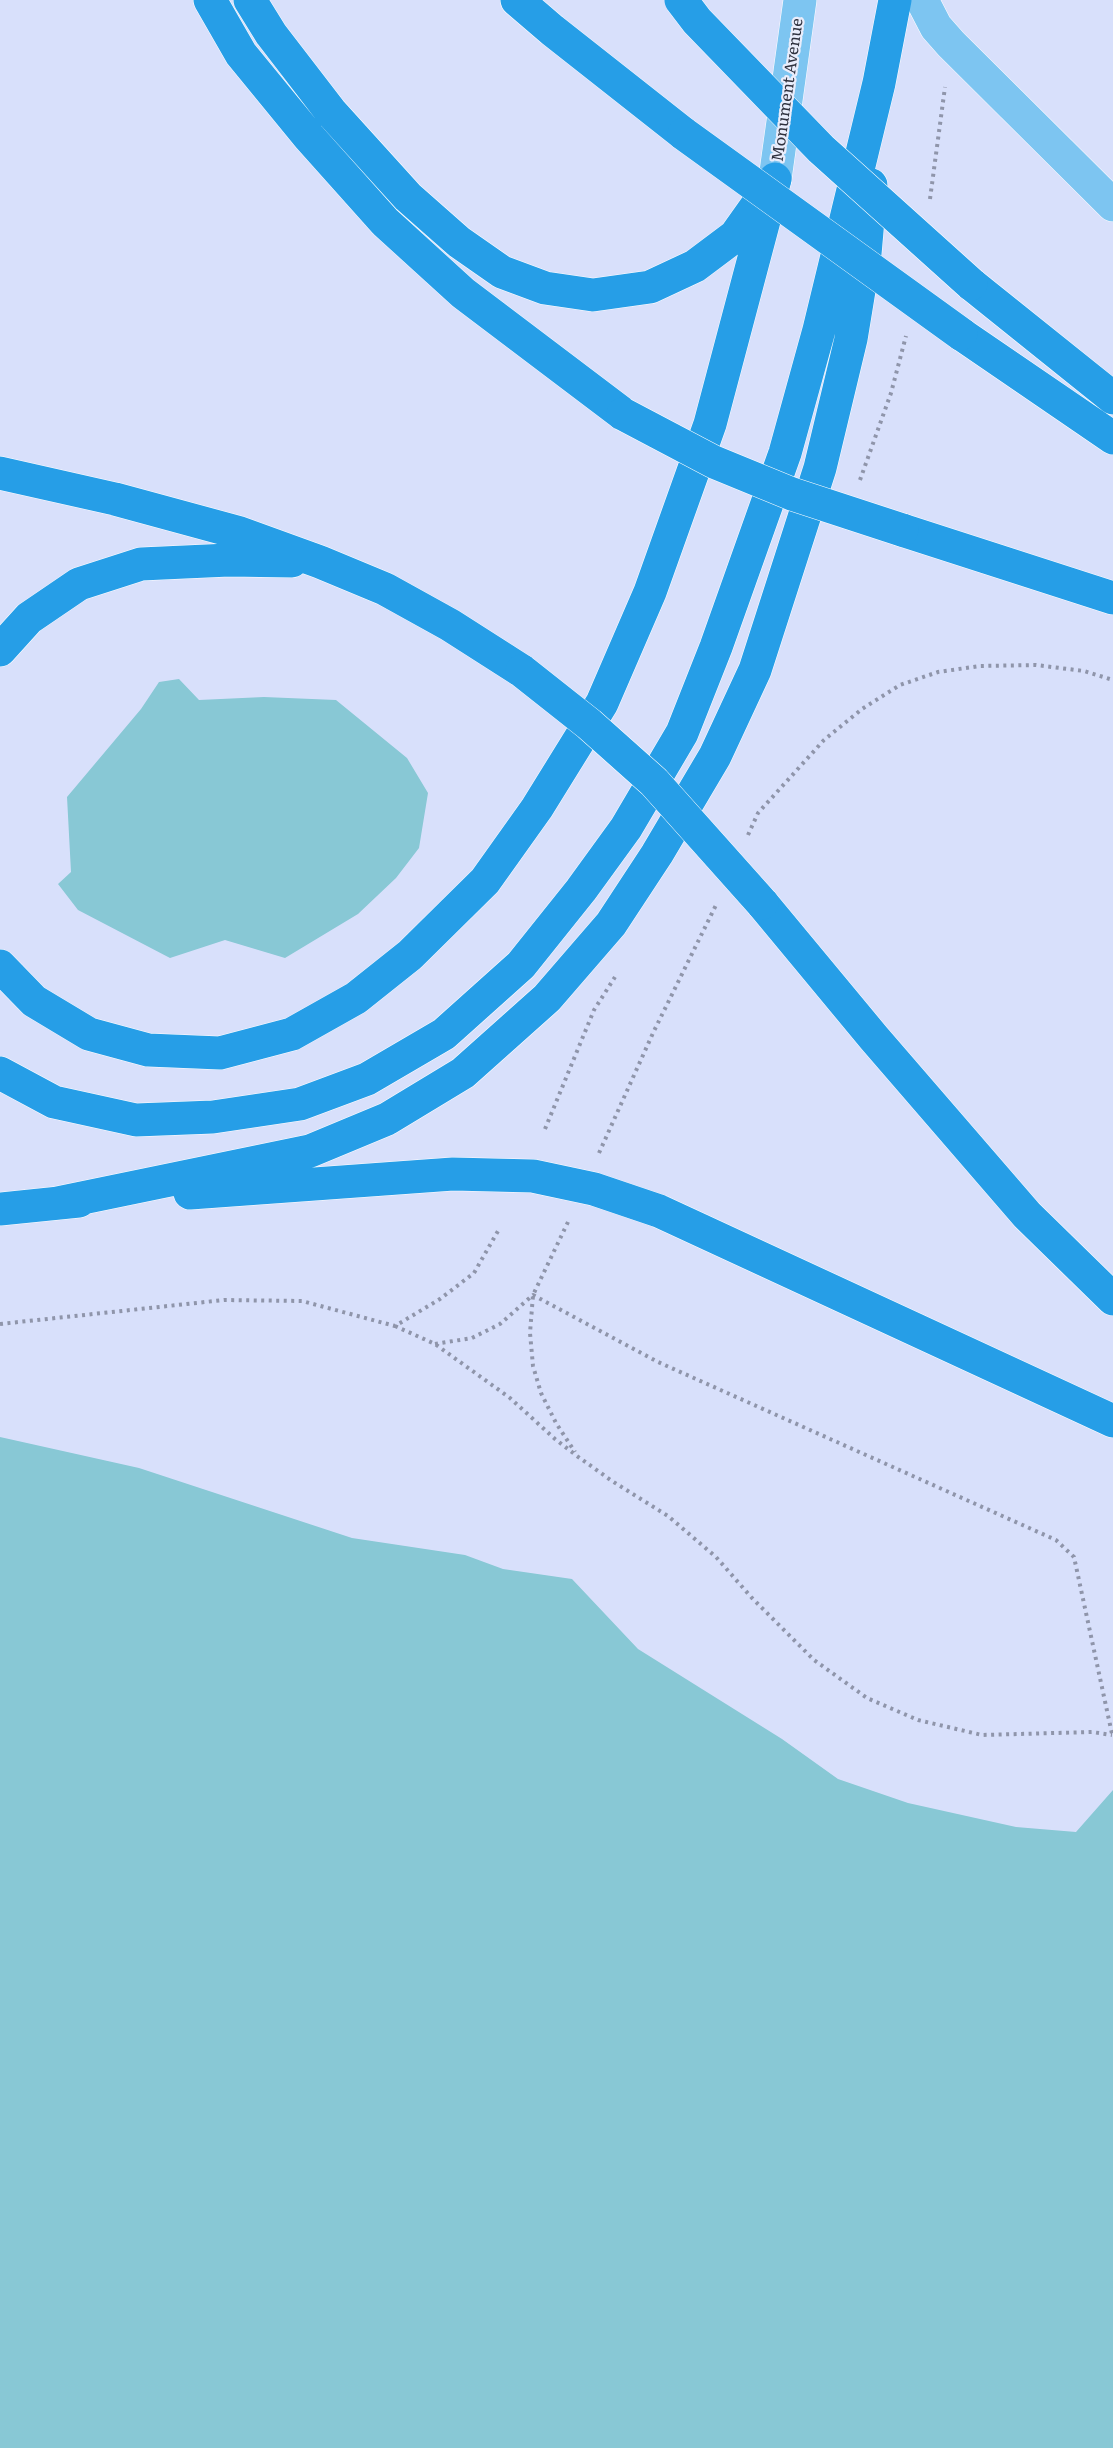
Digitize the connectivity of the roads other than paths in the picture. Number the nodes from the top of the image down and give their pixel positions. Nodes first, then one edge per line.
1 (210, 0) edge
2 (250, 0) edge
3 (517, 0) edge
4 (681, 0) edge
5 (800, 0) edge
6 (895, 0) edge
7 (922, 0) edge
8 (879, 83) junction
9 (775, 179) junction
10 (1113, 205) edge
11 (1113, 398) edge
12 (1113, 438) edge
13 (0, 473) edge
14 (320, 562) junction
15 (1113, 598) edge
16 (0, 650) edge
17 (0, 966) edge
18 (0, 1073) edge
19 (58, 1203) junction
20 (0, 1209) edge
21 (1113, 1299) edge
22 (1113, 1421) edge

1 - 15 highway, bridge
2 - 9 highway
3 - 12 highway, bridge
4 - 11 highway, bridge
5 - 9 main road, Monument Avenue
6 - 8 highway
7 - 10 main road
8 - 18 highway
8 - 19 highway
9 - 17 highway
13 - 14 highway
14 - 16 highway
14 - 21 highway, bridge
19 - 20 highway
19 - 22 highway

